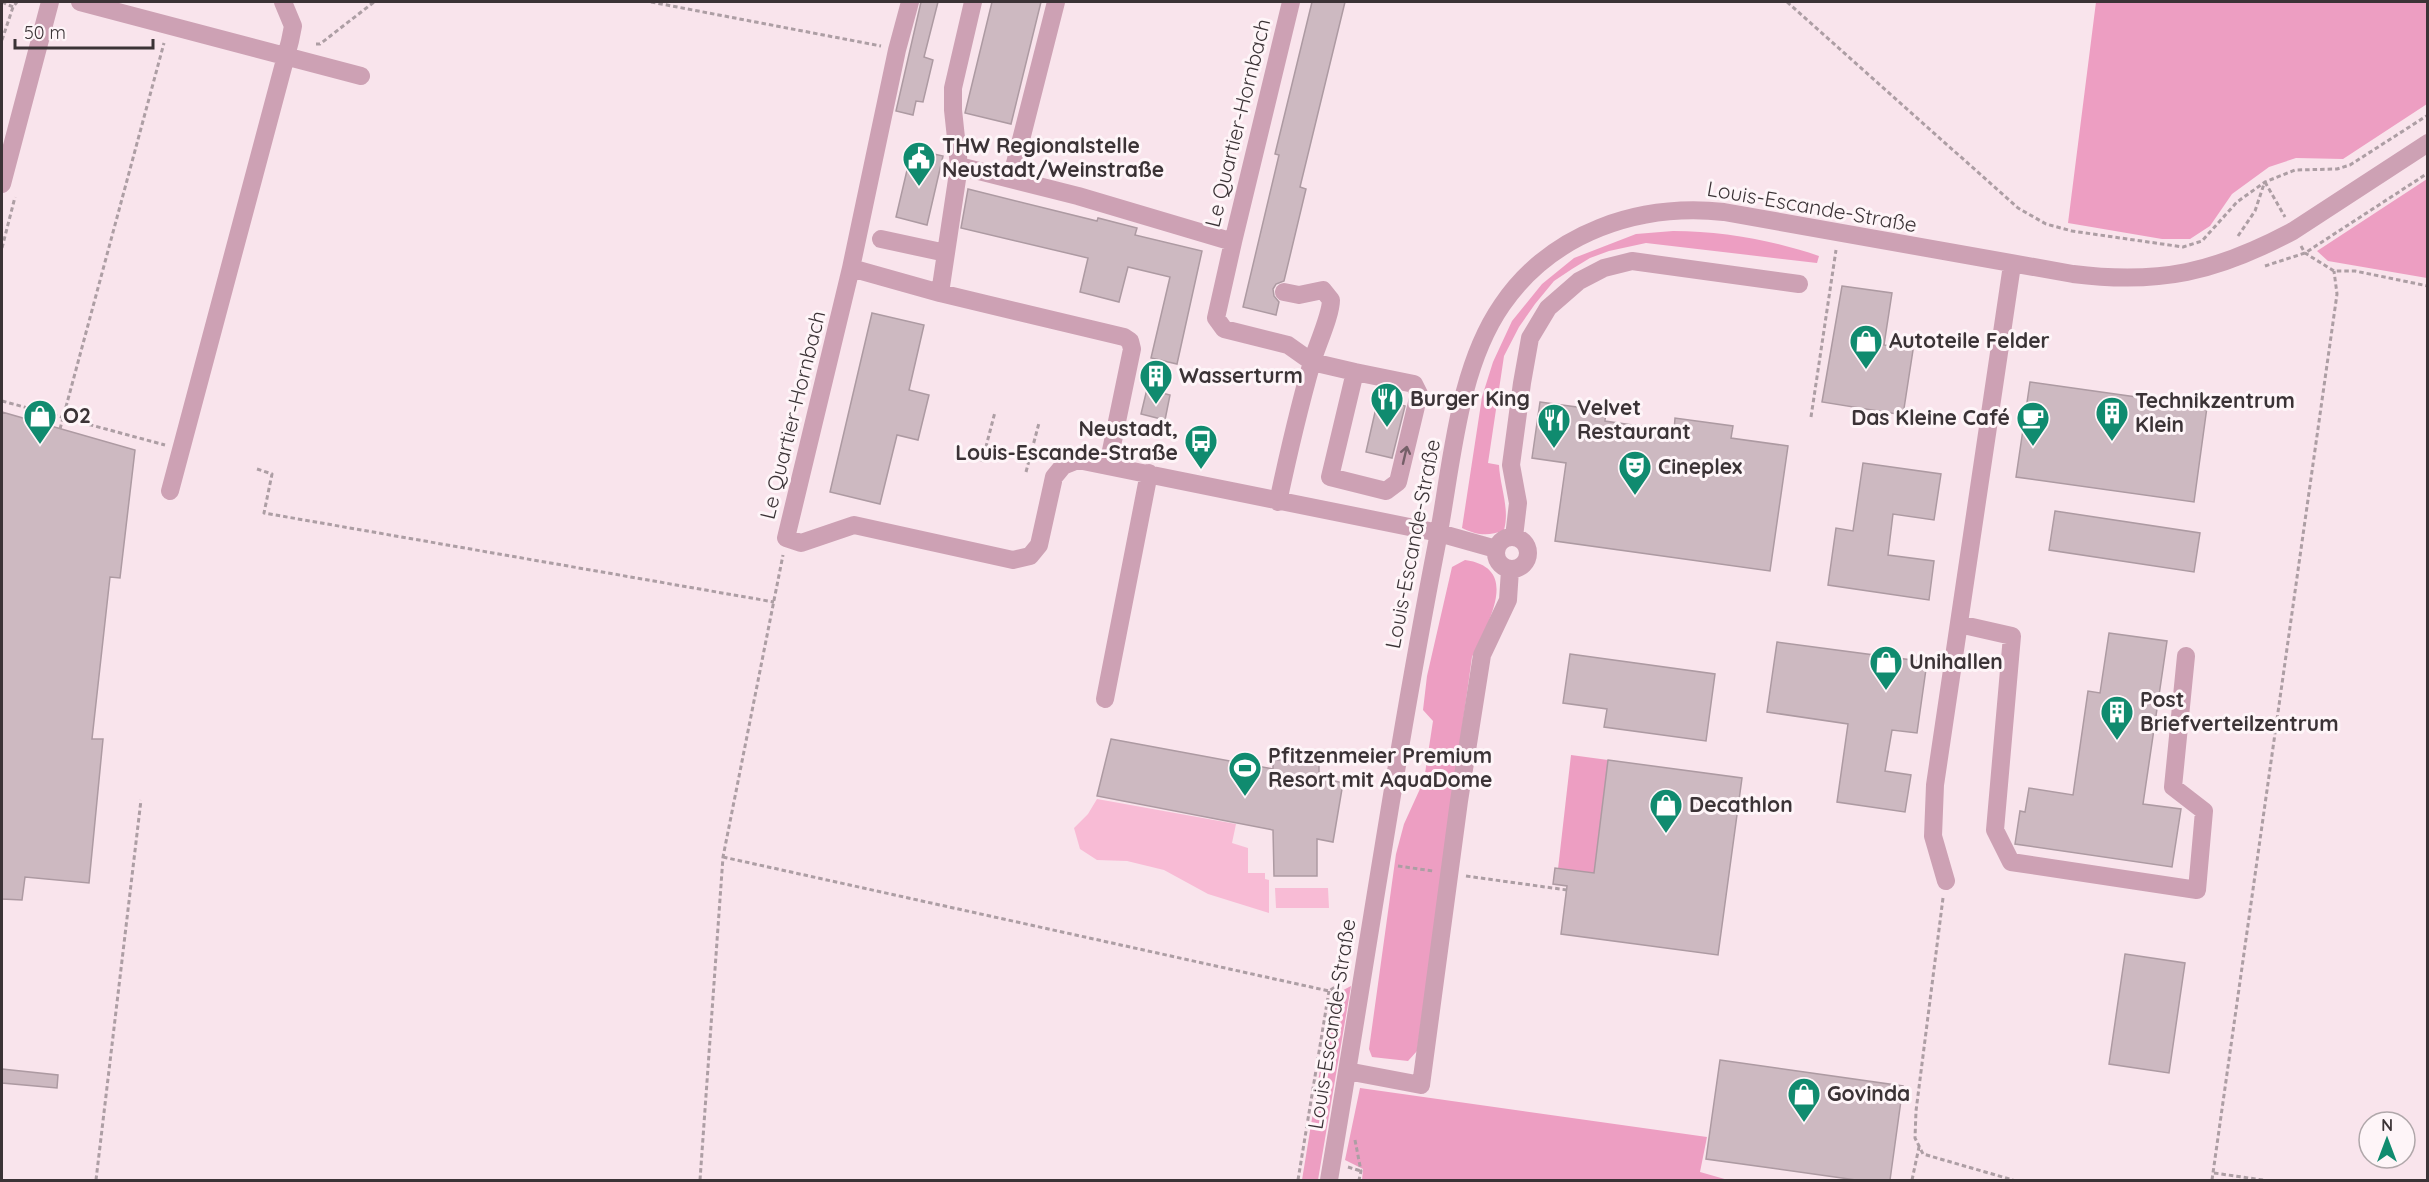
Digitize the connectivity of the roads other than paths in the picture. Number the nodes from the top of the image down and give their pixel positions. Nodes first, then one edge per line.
1 (50, 2) edge
2 (80, 2) edge
3 (283, 2) edge
4 (910, 2) edge
5 (973, 2) edge
6 (1056, 2) edge
7 (1291, 2) edge
8 (288, 49) junction
9 (361, 76) dead end
10 (2427, 143) edge
11 (959, 166) junction
12 (1011, 179) junction
13 (2, 184) edge
14 (881, 239) dead end
15 (1233, 242) junction
16 (946, 253) junction
17 (2012, 265) junction
18 (851, 268) junction
19 (1799, 284) dead end
20 (1284, 292) dead end
21 (940, 293) junction
22 (1312, 362) junction
23 (1355, 372) junction
24 (1108, 465) junction
25 (1149, 473) junction
26 (170, 491) dead end
27 (1278, 502) junction
28 (1439, 533) junction
29 (1514, 537) junction
30 (1496, 549) junction
31 (1510, 570) junction
32 (1959, 624) junction
33 (2187, 656) dead end
34 (1105, 699) dead end
35 (1946, 881) road end
36 (1347, 1071) junction
37 (1329, 1180) edge

1 - 13 street
2 - 8 street
3 - 8 street
4 - 18 street, Le Quartier-Hornbach
5 - 11 street
6 - 12 street
7 - 15 street, Le Quartier-Hornbach
8 - 9 street
8 - 26 street
10 - 17 street, Louis-Escande-Straße
11 - 12 street, Le Quartier-Hornbach
11 - 16 street
12 - 15 street, Le Quartier-Hornbach
14 - 16 street
15 - 22 street
16 - 21 street
17 - 28 street, Louis-Escande-Straße
17 - 32 street
18 - 21 street
18 - 24 street, Le Quartier-Hornbach
19 - 29 street
20 - 22 street
21 - 24 street
22 - 23 street
22 - 27 street
23 -> 23 street
24 - 25 street, Le Quartier-Hornbach
25 - 27 street, Le Quartier-Hornbach
25 - 34 street
27 - 28 street, Le Quartier-Hornbach
28 - 30 street, Le Quartier-Hornbach
28 - 36 street, Louis-Escande-Straße
29 - 30 street
29 - 31 street
30 - 31 street
31 - 36 street
32 - 33 street
32 - 35 street
36 - 37 street, Louis-Escande-Straße

